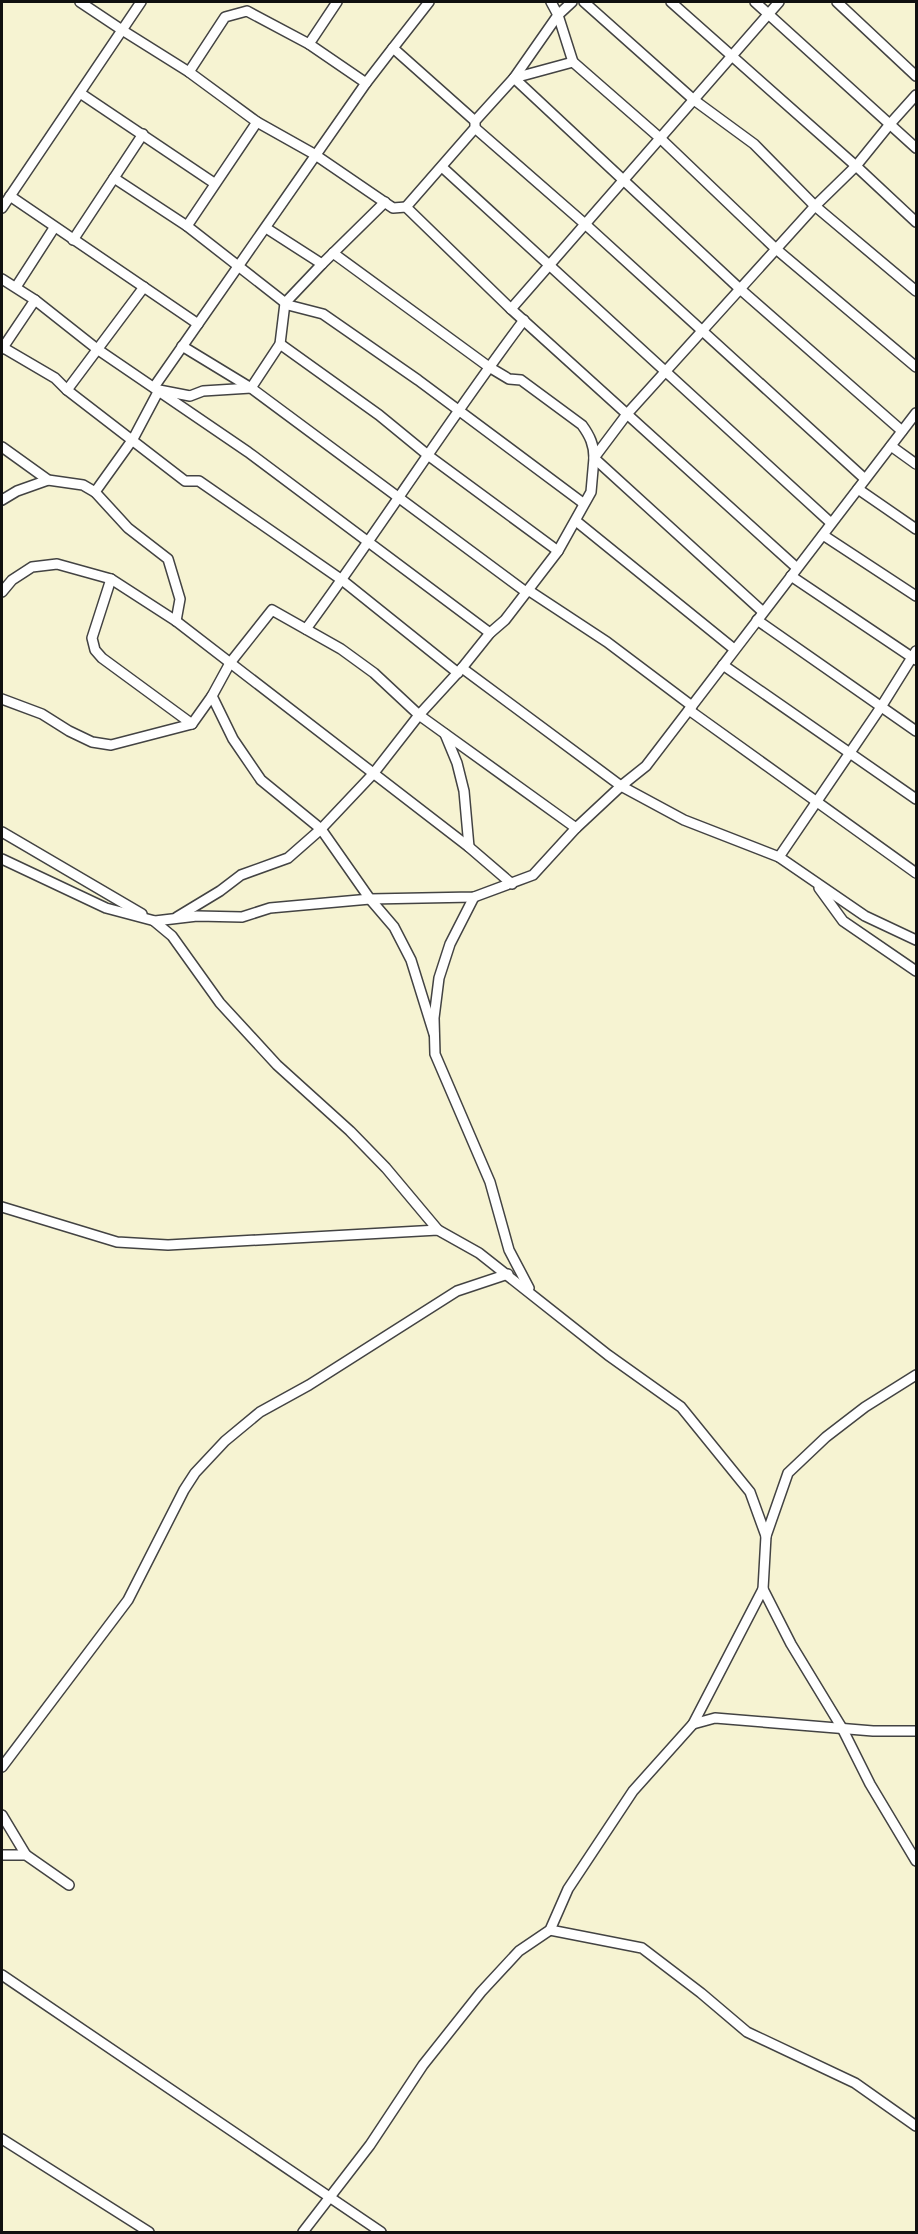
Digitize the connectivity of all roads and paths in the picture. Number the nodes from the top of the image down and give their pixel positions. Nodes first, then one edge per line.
1 (80, 2) edge
2 (141, 2) edge
3 (337, 2) edge
4 (429, 2) edge
5 (551, 2) edge
6 (572, 2) edge
7 (584, 2) edge
8 (671, 2) edge
9 (755, 2) edge
10 (779, 2) edge
11 (837, 2) edge
12 (768, 14) junction
13 (558, 15) junction
14 (122, 30) junction
15 (309, 44) junction
16 (393, 48) junction
17 (731, 56) junction
18 (573, 62) junction
19 (189, 72) junction
20 (916, 76) edge
21 (514, 78) junction
22 (366, 83) junction
23 (80, 93) junction
24 (916, 95) edge
25 (694, 100) junction
26 (257, 122) junction
27 (475, 124) junction
28 (890, 124) junction
29 (143, 134) junction
30 (660, 138) junction
31 (916, 148) edge
32 (314, 154) junction
33 (856, 166) junction
34 (442, 167) junction
35 (114, 178) junction
36 (623, 181) junction
37 (214, 183) junction
38 (10, 196) junction
39 (385, 202) junction
40 (815, 206) junction
41 (406, 207) junction
42 (2, 208) edge
43 (916, 222) edge
44 (585, 224) junction
45 (187, 226) junction
46 (54, 228) junction
47 (266, 228) junction
48 (73, 240) junction
49 (776, 249) junction
50 (333, 253) junction
51 (322, 264) junction
52 (239, 265) junction
53 (549, 266) junction
54 (2, 279) edge
55 (16, 287) junction
56 (144, 287) junction
57 (740, 289) junction
58 (916, 291) edge
59 (35, 300) junction
60 (285, 303) junction
61 (512, 309) junction
62 (524, 320) junction
63 (198, 324) junction
64 (701, 331) junction
65 (280, 344) junction
66 (182, 346) junction
67 (2, 348) edge
68 (97, 349) junction
69 (489, 367) junction
70 (916, 367) edge
71 (666, 371) junction
72 (251, 388) junction
73 (156, 389) junction
74 (67, 390) junction
75 (458, 411) junction
76 (916, 412) edge
77 (627, 414) junction
78 (902, 431) junction
79 (133, 439) junction
80 (891, 446) junction
81 (2, 447) edge
82 (429, 456) junction
83 (594, 458) junction
84 (916, 464) edge
85 (865, 479) junction
86 (48, 480) junction
87 (858, 489) junction
88 (96, 492) junction
89 (400, 498) junction
90 (2, 500) edge
91 (583, 503) junction
92 (576, 521) junction
93 (831, 523) junction
94 (916, 529) edge
95 (823, 535) junction
96 (369, 542) junction
97 (558, 551) junction
98 (797, 568) junction
99 (791, 576) junction
100 (111, 579) junction
101 (342, 580) junction
102 (527, 591) junction
103 (2, 592) edge
104 (916, 596) edge
105 (760, 616) junction
106 (176, 621) junction
107 (306, 629) junction
108 (490, 633) junction
109 (734, 649) junction
110 (915, 656) edge
111 (230, 663) junction
112 (723, 666) junction
113 (460, 670) junction
114 (212, 696) junction
115 (2, 699) edge
116 (881, 707) junction
117 (690, 708) junction
118 (419, 715) junction
119 (192, 724) junction
120 (916, 731) edge
121 (445, 734) junction
122 (849, 753) junction
123 (373, 774) junction
124 (621, 786) junction
125 (916, 799) edge
126 (816, 803) junction
127 (576, 828) junction
128 (321, 830) junction
129 (2, 832) edge
130 (469, 848) junction
131 (779, 857) junction
132 (2, 859) edge
133 (916, 873) edge
134 (811, 879) junction
135 (512, 884) junction
136 (474, 897) junction
137 (370, 899) junction
138 (175, 918) junction
139 (155, 921) junction
140 (916, 940) edge
141 (916, 971) edge
142 (435, 1034) junction
143 (2, 1207) edge
144 (438, 1230) junction
145 (508, 1274) junction
146 (531, 1293) junction
147 (916, 1375) edge
148 (766, 1536) junction
149 (763, 1589) junction
150 (693, 1724) junction
151 (842, 1728) junction
152 (916, 1731) edge
153 (2, 1767) edge
154 (2, 1815) edge
155 (2, 1855) edge
156 (26, 1855) junction
157 (916, 1861) edge
158 (69, 1885) dead end
159 (550, 1930) junction
160 (2, 1975) edge
161 (916, 2126) edge
162 (2, 2139) edge
163 (329, 2197) junction
164 (149, 2232) edge
165 (303, 2232) edge
166 (381, 2232) edge

1 - 14 street
2 - 14 street
3 - 15 street
4 - 16 street
5 - 13 street
6 - 13 street
7 - 25 street
8 - 17 street
9 - 12 street
10 - 12 street
11 - 20 street
12 - 17 street
12 - 28 street
13 - 18 street
13 - 21 street
14 - 19 street
14 - 23 street
15 - 19 street
15 - 22 street
16 - 22 street
16 - 27 street
17 - 25 street
17 - 33 street
18 - 21 street
18 - 30 street
19 - 26 street
21 - 27 street
21 - 36 street
22 - 32 street
23 - 29 street
23 - 38 street
24 - 28 street
25 - 30 street
25 - 40 street
26 - 32 street
26 - 37 street
27 - 34 street
27 - 44 street
28 - 31 street
28 - 33 street
29 - 35 street
29 - 37 street
30 - 36 street
30 - 49 street
32 - 39 street
32 - 47 street
33 - 40 street
33 - 43 street
34 - 41 street
34 - 53 street
35 - 45 street
35 - 48 street
36 - 44 street
36 - 57 street
37 - 45 street
38 - 42 street
38 - 46 street
39 - 41 street
39 - 50 street
40 - 49 street
40 - 58 street
41 - 61 street
44 - 53 street
44 - 64 street
45 - 52 street
46 - 48 street
46 - 55 street
47 - 51 street
47 - 52 street
48 - 56 street
49 - 57 street
49 - 70 street
50 - 51 street
50 - 69 street
51 - 60 street
52 - 60 street
52 - 63 street
53 - 61 street
53 - 71 street
54 - 55 street
55 - 59 street
56 - 63 street
56 - 68 street
57 - 64 street
57 - 78 street
59 - 67 street
59 - 68 street
60 - 65 street
60 - 75 street
61 - 62 street
62 - 69 street
62 - 77 street
63 - 66 street
64 - 71 street
64 - 85 street
65 - 72 street
65 - 82 street
66 - 72 street
66 - 73 street
67 - 74 street
68 - 73 street
68 - 74 street
69 - 75 street
69 - 83 street
71 - 77 street
71 - 93 street
72 - 73 street
72 - 89 street
73 - 79 street
73 - 96 street
74 - 79 street
75 - 82 street
75 - 91 street
76 - 78 street
77 - 83 street
77 - 98 street
78 - 80 street
79 - 88 street
79 - 101 street
80 - 84 street
80 - 85 street
81 - 86 street
82 - 89 street
82 - 97 street
83 - 91 street
83 - 105 street
85 - 87 street
86 - 88 street
86 - 90 street
87 - 93 street
87 - 94 street
88 - 106 street
89 - 96 street
89 - 102 street
91 - 92 street
92 - 97 street
92 - 109 street
93 - 95 street
95 - 98 street
95 - 104 street
96 - 101 street
96 - 108 street
97 - 102 street
98 - 99 street
99 - 105 street
99 - 110 street
100 - 103 street
100 - 106 street
100 - 119 street
101 - 107 street
101 - 113 street
102 - 108 street
102 - 117 street
105 - 109 street
105 - 116 street
106 - 111 street
107 - 111 street
107 - 118 street
108 - 113 street
109 - 112 street
110 - 116 street
111 - 114 street
111 - 123 street
112 - 117 street
112 - 122 street
113 - 118 street
113 - 124 street
114 - 119 street
114 - 128 street
115 - 119 street
116 - 120 street
116 - 122 street
117 - 124 street
117 - 126 street
118 - 121 street
118 - 123 street
121 - 127 street
121 - 130 street
122 - 125 street
122 - 126 street
123 - 128 street
123 - 130 street
124 - 127 street
124 - 131 street
126 - 131 street
126 - 133 street
127 - 135 street
128 - 137 street
128 - 138 street
129 - 139 street
130 - 135 street
131 - 134 street
132 - 139 street
134 - 140 street
134 - 141 street
135 - 136 street
136 - 137 street
136 - 142 street
137 - 138 street
137 - 142 street
138 - 139 street
139 - 144 street
142 - 146 street
143 - 144 street
144 - 145 street
145 - 146 street
145 - 153 street
146 - 148 street
147 - 148 street
148 - 149 street
149 - 150 street
149 - 151 street
150 - 151 street
150 - 159 street
151 - 152 street
151 - 157 street
154 - 156 street
155 - 156 street
156 - 158 street
159 - 161 street
159 - 163 street
160 - 163 street
162 - 164 street
163 - 165 street
163 - 166 street

